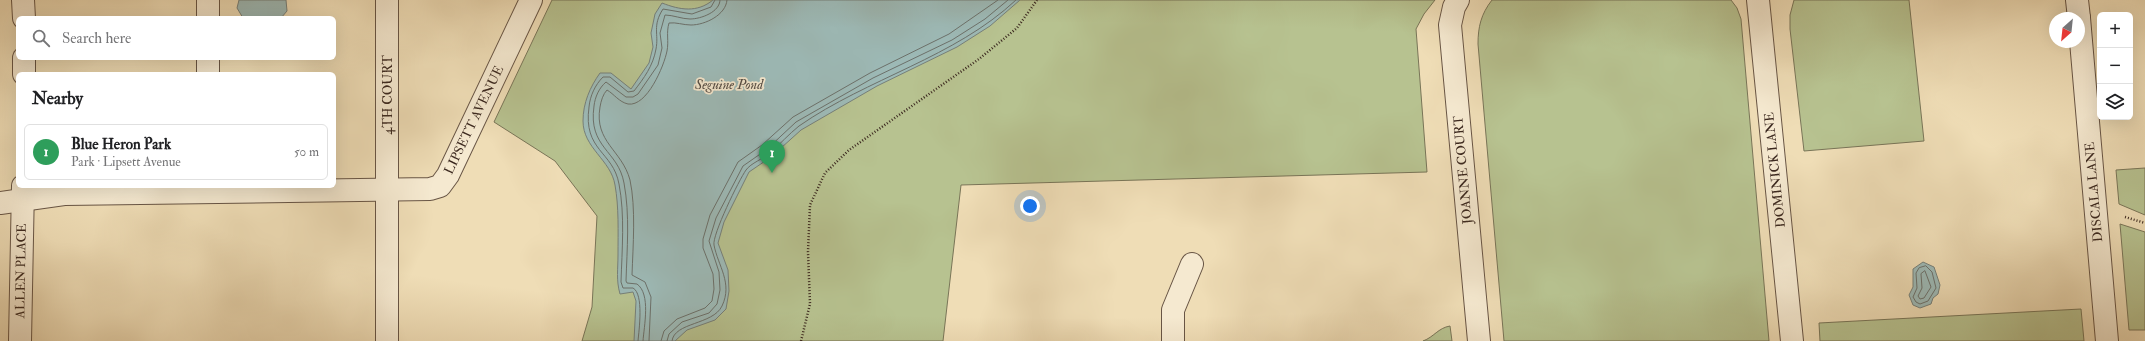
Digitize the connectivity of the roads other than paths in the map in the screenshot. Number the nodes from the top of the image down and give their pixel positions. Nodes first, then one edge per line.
1 (23, 0) edge
2 (208, 0) edge
3 (387, 0) edge
4 (531, 0) edge
5 (1458, 0) edge
6 (1758, 0) edge
7 (2077, 0) edge
8 (2078, 12) edge
9 (24, 16) edge
10 (208, 16) edge
11 (2082, 48) edge
12 (24, 60) edge
13 (208, 60) edge
14 (24, 72) edge
15 (208, 72) edge
16 (209, 189) edge
17 (388, 190) junction
18 (23, 193) edge
19 (0, 203) edge
20 (1192, 264) dead end
21 (20, 341) edge
22 (387, 341) edge
23 (1173, 341) edge
24 (1479, 341) edge
25 (1792, 341) edge
26 (2107, 341) edge

1 - 9 street
2 - 10 street
3 - 17 street, 4TH COURT
4 - 17 street, LIPSETT AVENUE
5 - 24 street, JOANNE COURT
6 - 25 street, DOMINICK LANE
7 - 8 street, DISCALA LANE
11 - 26 street, DISCALA LANE
12 - 14 street
13 - 15 street
16 - 17 street
16 - 18 street
17 - 22 street
18 - 19 street
18 - 21 street, ALLEN PLACE
20 - 23 street

